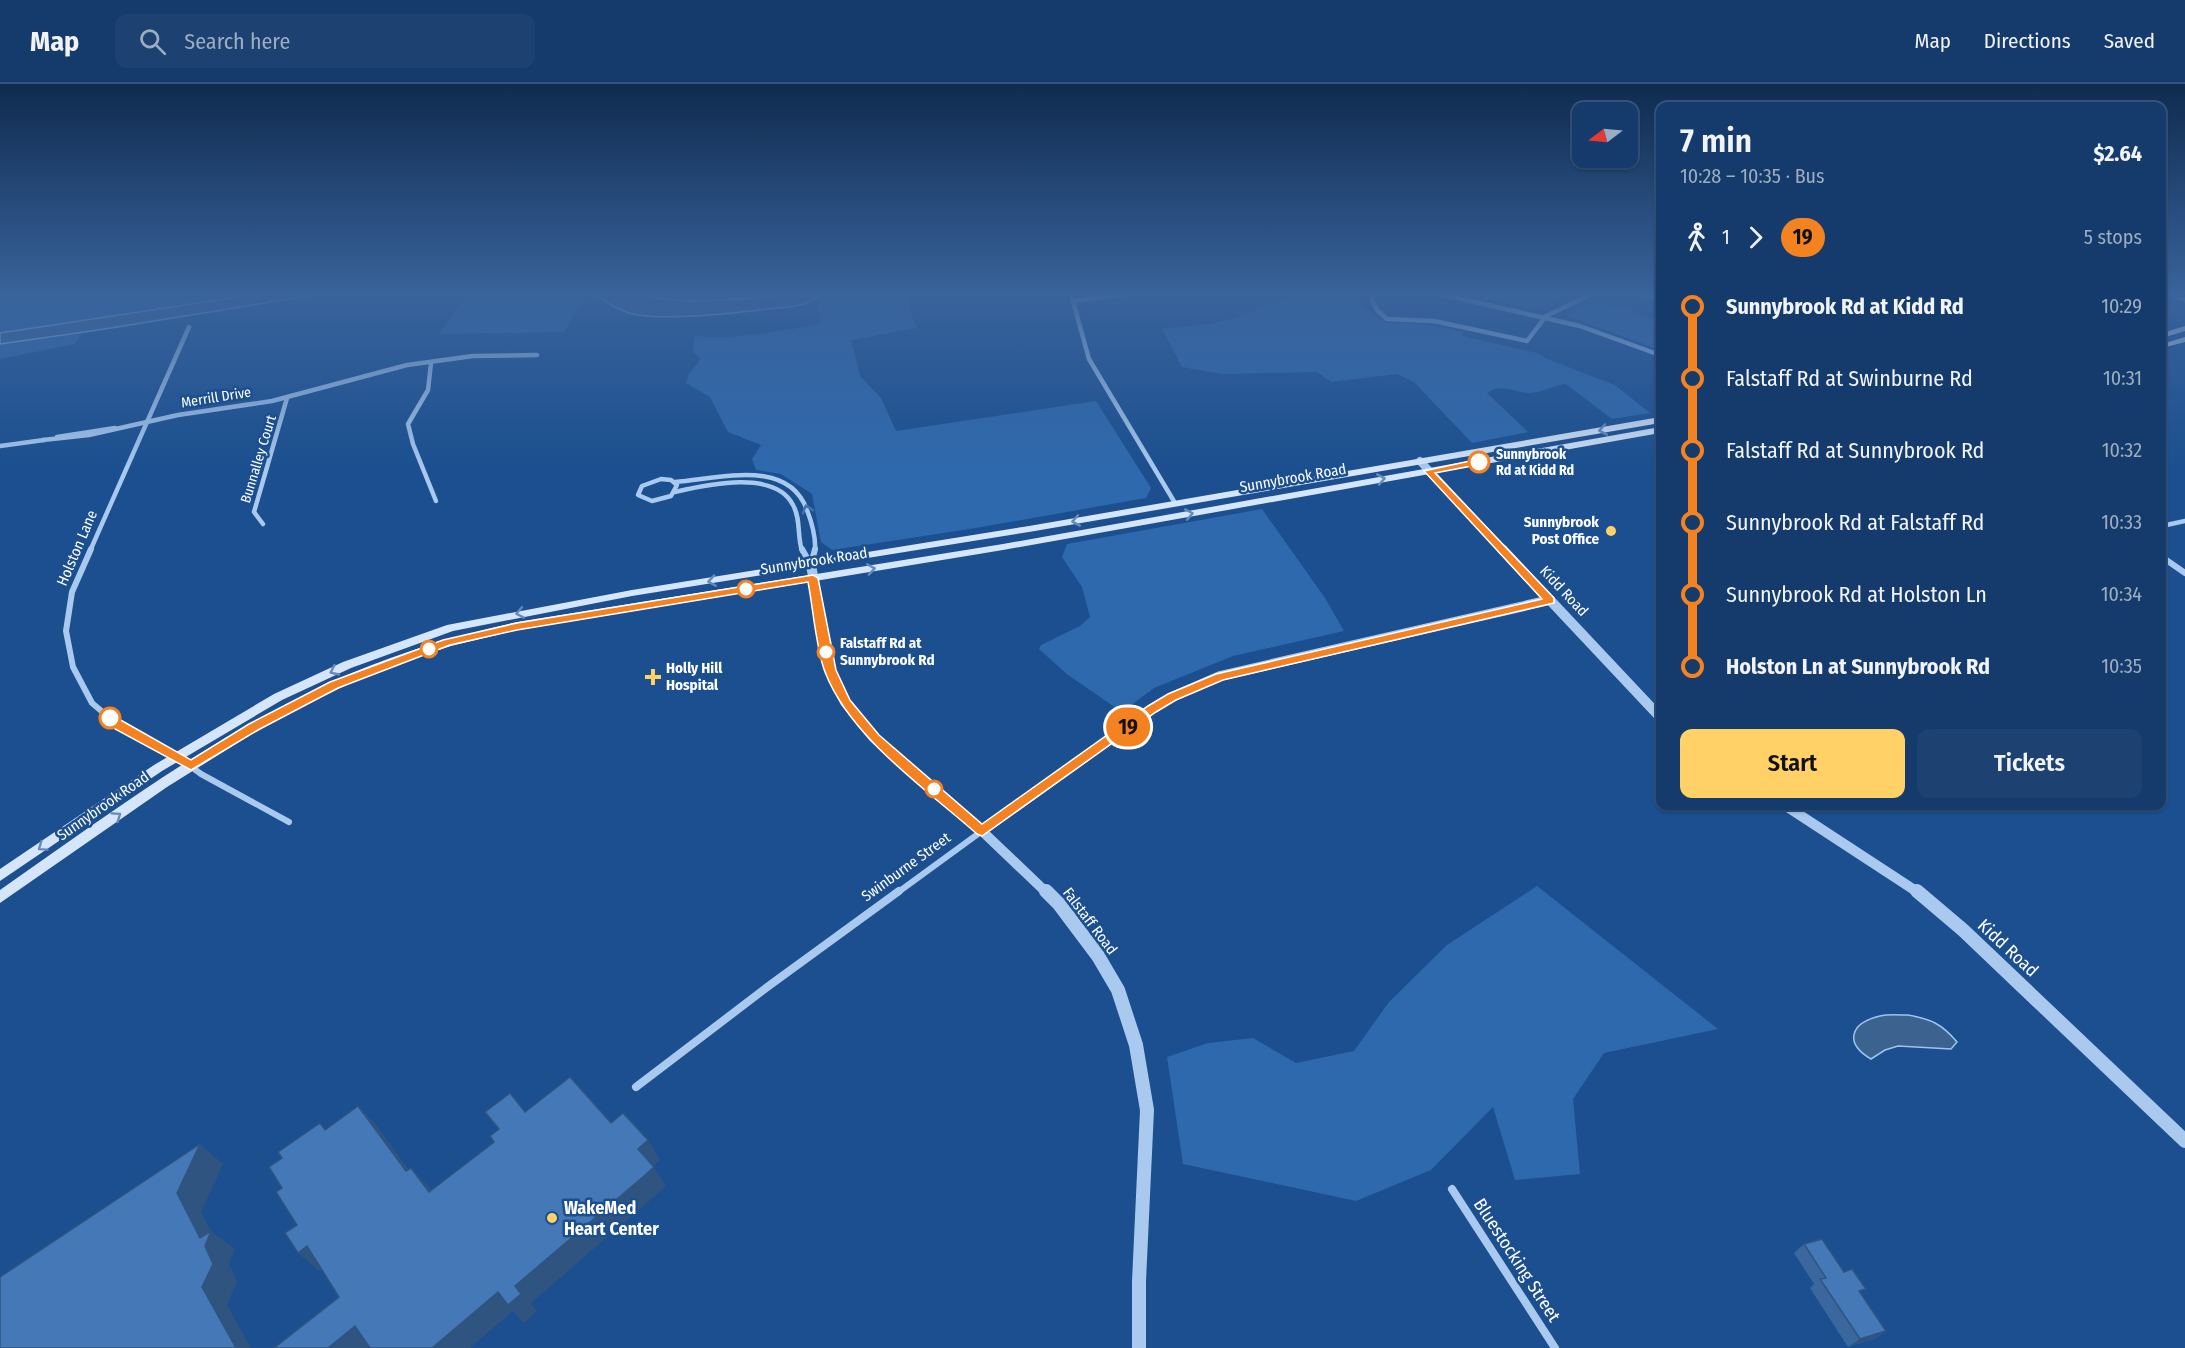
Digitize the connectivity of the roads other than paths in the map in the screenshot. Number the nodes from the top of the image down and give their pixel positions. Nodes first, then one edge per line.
1 (177, 353) edge
2 (1087, 353) edge
3 (537, 355) dead end
4 (431, 363) junction
5 (287, 398) junction
6 (1656, 421) edge
7 (146, 424) junction
8 (1656, 431) edge
9 (0, 446) edge
10 (1420, 461) junction
11 (1429, 471) junction
12 (675, 483) junction
13 (675, 492) junction
14 (436, 501) dead end
15 (1175, 503) junction
16 (2185, 521) edge
17 (263, 524) dead end
18 (2166, 525) edge
19 (1090, 531) junction
20 (2166, 560) edge
21 (811, 565) junction
22 (2185, 573) edge
23 (813, 578) junction
24 (1550, 600) junction
25 (1656, 713) edge
26 (177, 756) junction
27 (191, 765) junction
28 (1792, 810) edge
29 (289, 822) dead end
30 (982, 831) junction
31 (0, 876) edge
32 (0, 897) edge
33 (636, 1087) dead end
34 (2185, 1141) edge
35 (1452, 1189) dead end
36 (1138, 1348) edge
37 (1555, 1348) edge

1 - 7 street, Holston Lane
2 - 15 street
3 - 4 street, Merrill Drive
4 - 5 street, Merrill Drive
4 - 14 street
5 - 7 street, Merrill Drive
5 - 17 street, Bunnalley Court
6 -> 10 main road, Sunnybrook Road
7 - 9 street, Merrill Drive
7 - 26 street, Holston Lane
8 - 11 main road, Sunnybrook Road
10 - 11 street, Kidd Road
10 - 15 main road, Sunnybrook Road
19 -> 11 main road, Sunnybrook Road
11 - 24 street, Kidd Road
12 - 13 street
12 - 13 street, Falstaff Road
21 -> 12 street, Falstaff Road
13 - 21 street, Falstaff Road
15 - 19 main road
15 -> 21 main road, Sunnybrook Road
16 - 18 street
23 -> 19 main road, Sunnybrook Road
20 - 22 street
21 - 23 street, Falstaff Road
21 -> 26 main road, Sunnybrook Road
23 - 27 main road, Sunnybrook Road
23 - 30 street, Falstaff Road
24 - 25 street, Kidd Road
24 - 30 street, Swinburne Street
26 - 27 street, Holston Lane
26 -> 31 main road, Sunnybrook Road
27 - 29 street, Holston Lane
32 -> 27 main road, Sunnybrook Road
28 - 34 street, Kidd Road
30 - 33 street, Swinburne Street
30 - 36 street, Falstaff Road
35 - 37 street, Bluestocking Street

